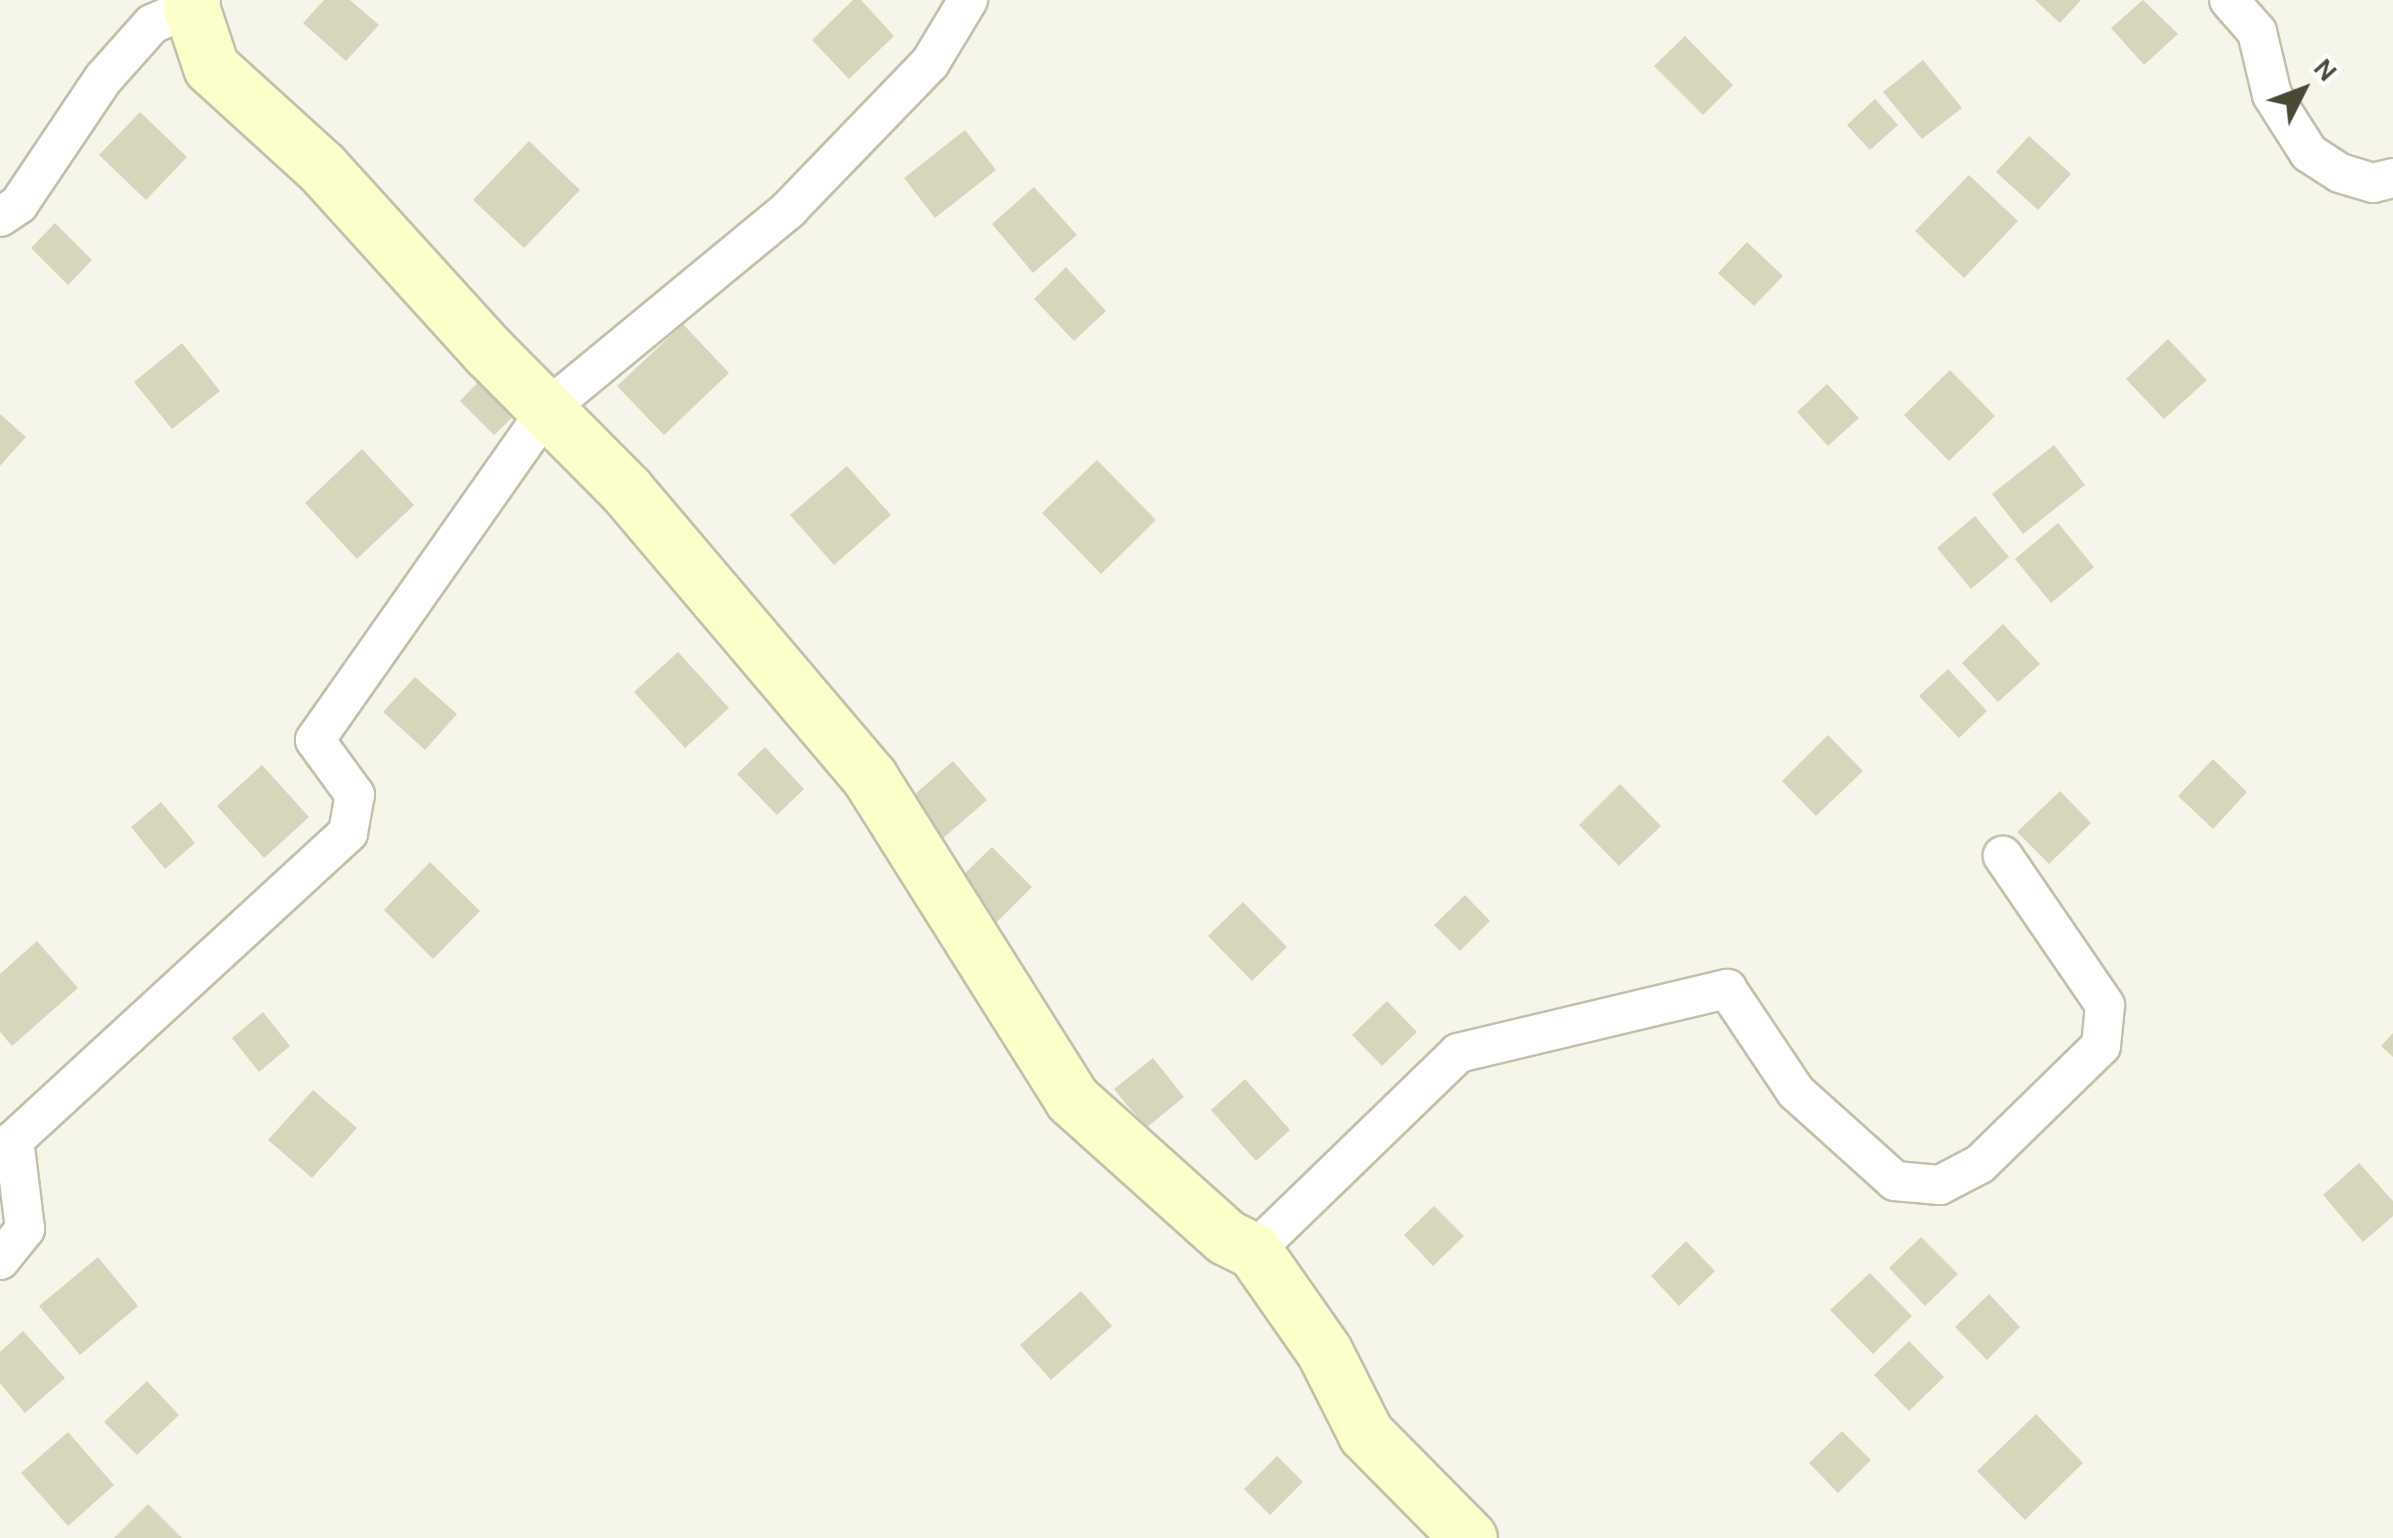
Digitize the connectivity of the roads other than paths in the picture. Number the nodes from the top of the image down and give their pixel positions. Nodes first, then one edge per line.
1 (968, 0) edge
2 (2229, 0) edge
3 (192, 3) edge
4 (2393, 178) edge
5 (0, 217) edge
6 (548, 408) junction
7 (2002, 856) dead end
8 (7, 1137) edge
9 (1254, 1251) junction
10 (0, 1260) edge
11 (1470, 1538) edge

1 - 6 street
2 - 4 street
3 - 5 street
3 - 6 street
6 - 8 street
6 - 9 street
7 - 9 street
8 - 10 street
9 - 11 street

